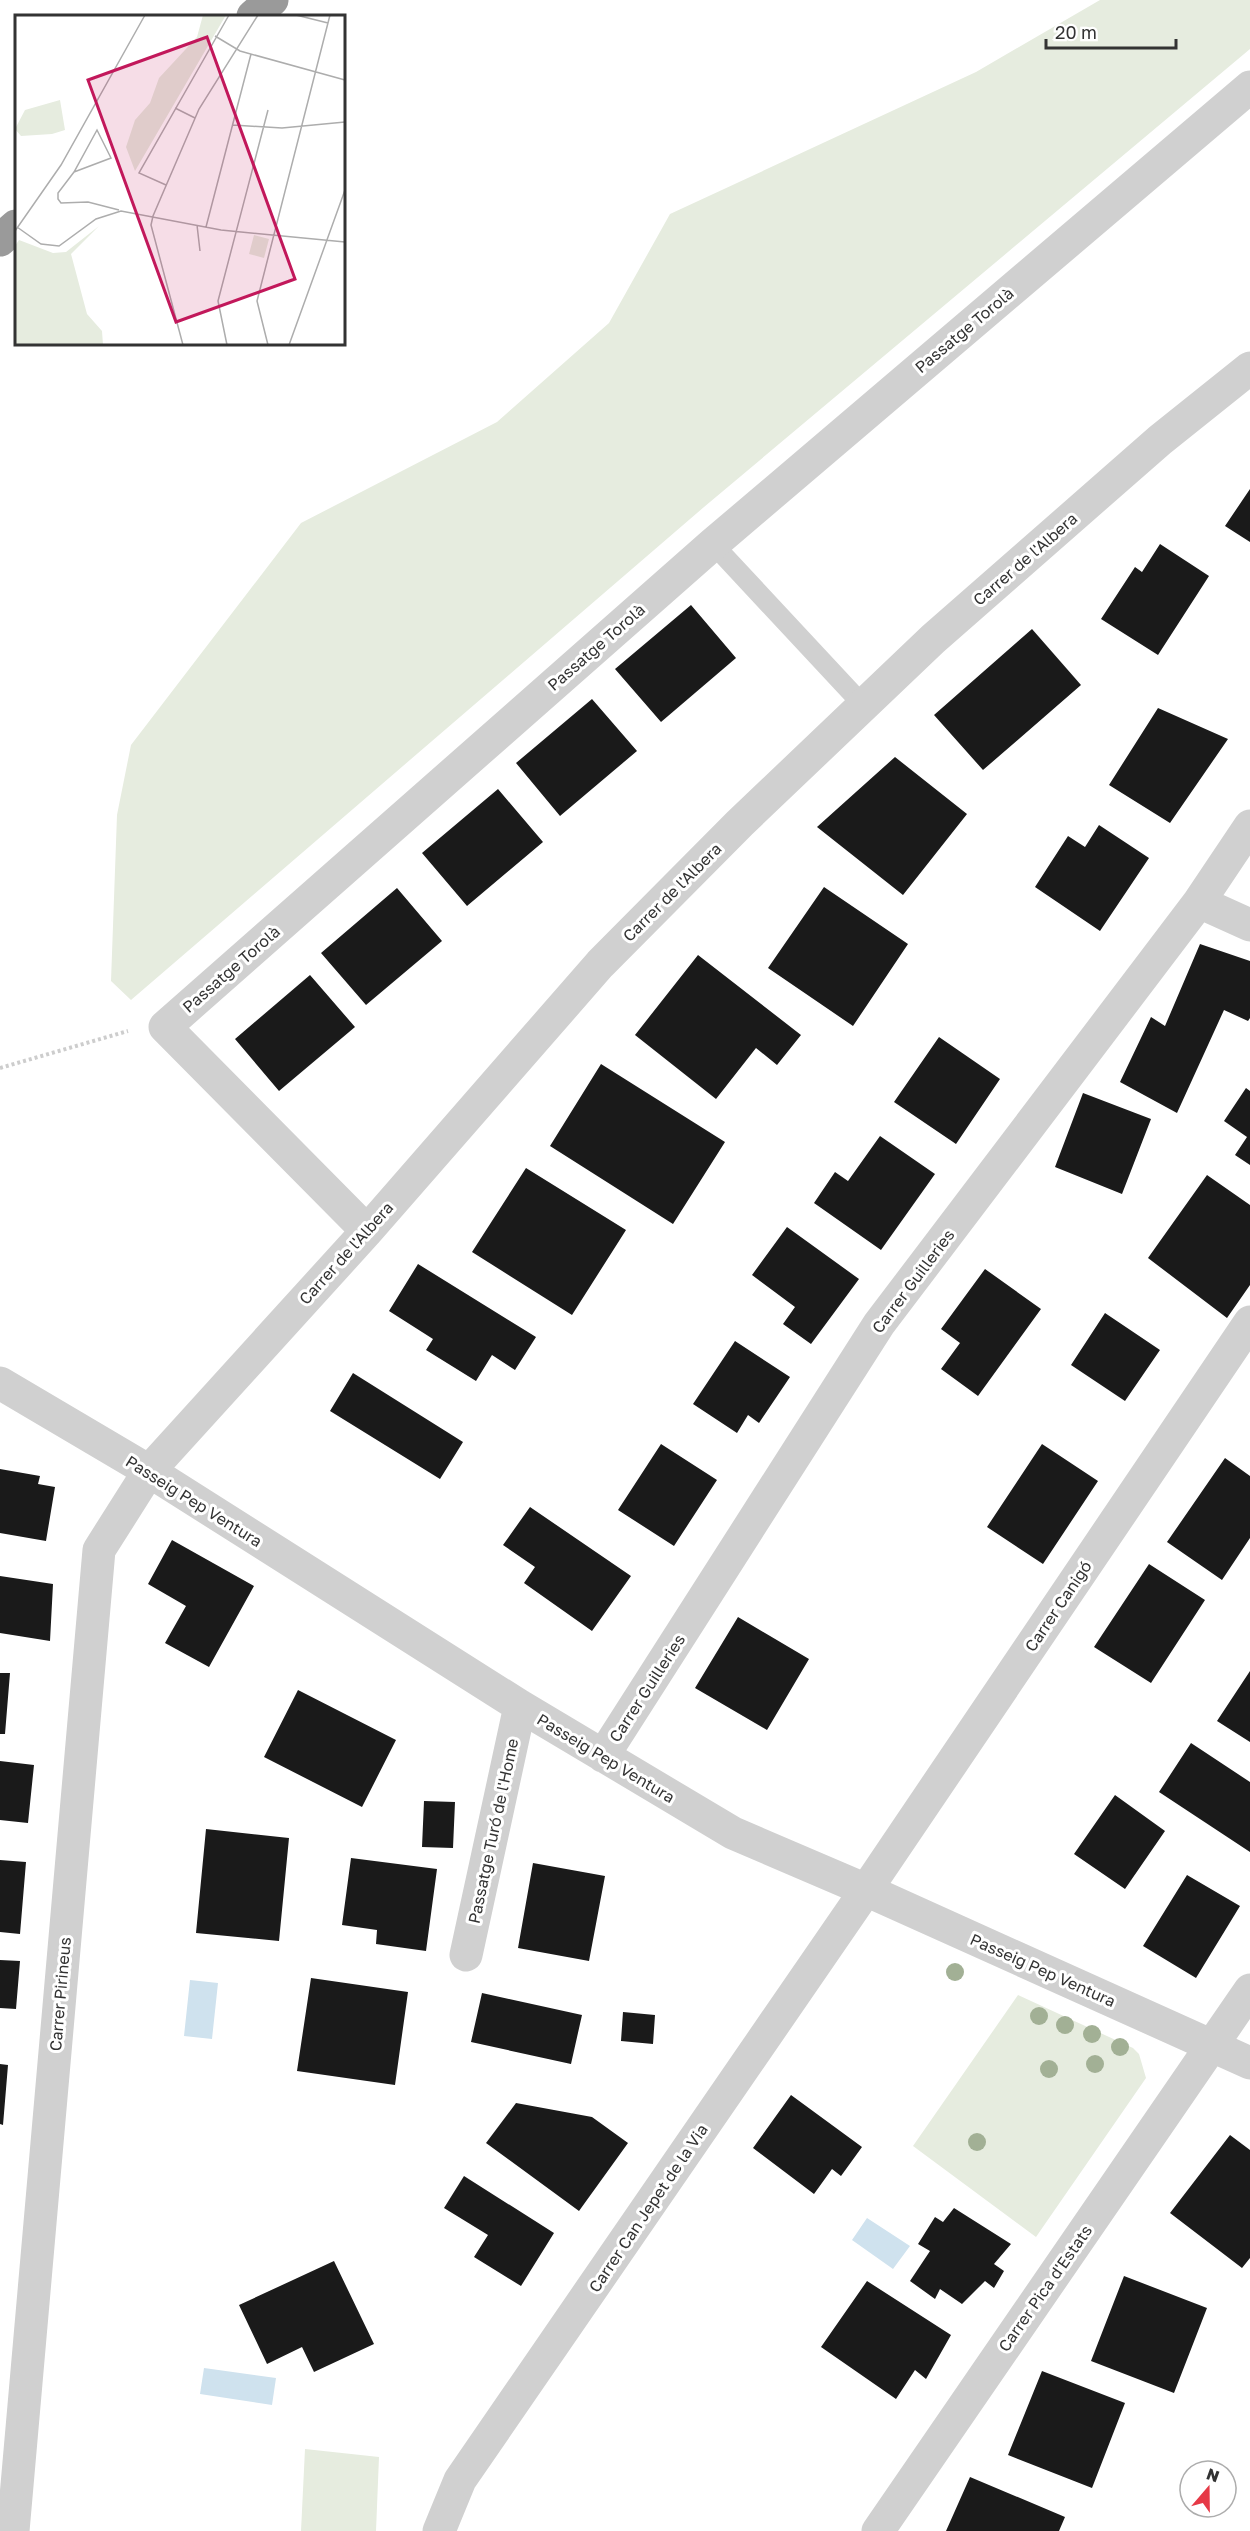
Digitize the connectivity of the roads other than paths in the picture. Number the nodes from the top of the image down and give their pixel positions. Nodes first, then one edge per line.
1 (272, 0) edge
2 (254, 15) edge
3 (1250, 87) edge
4 (15, 227) edge
5 (0, 240) edge
6 (1250, 368) edge
7 (713, 544) junction
8 (863, 705) junction
9 (1250, 826) edge
10 (1199, 902) junction
11 (1250, 925) edge
12 (368, 1231) junction
13 (1250, 1322) edge
14 (0, 1383) edge
15 (149, 1471) junction
16 (520, 1706) junction
17 (603, 1756) junction
18 (866, 1890) junction
19 (466, 1955) dead end
20 (1250, 1990) edge
21 (1212, 2046) junction
22 (1250, 2063) edge
23 (13, 2531) edge
24 (439, 2531) edge
25 (878, 2531) edge

1 - 2 highway
3 - 7 street, Passatge Torolà
4 - 5 highway
6 - 8 street, Carrer de l'Albera
7 - 8 lane
7 - 12 street, Passatge Torolà
8 - 12 street, Carrer de l'Albera
9 - 10 street, Carrer Guilleries
10 - 11 street
10 - 17 street, Carrer Guilleries
12 - 15 street, Carrer de l'Albera
13 - 18 street, Carrer Canigó
14 - 15 street, Passeig Pep Ventura
15 - 16 street, Passeig Pep Ventura
15 - 23 street, Carrer Pirineus
16 - 17 street, Passeig Pep Ventura
16 - 19 street, Passatge Turó de l'Home
17 - 18 street, Passeig Pep Ventura
18 - 21 street, Passeig Pep Ventura
18 - 24 street, Carrer Can Jepet de la Via
20 - 21 street, Carrer Pica d'Estats
21 - 22 street, Passeig Pep Ventura
21 - 25 street, Carrer Pica d'Estats

